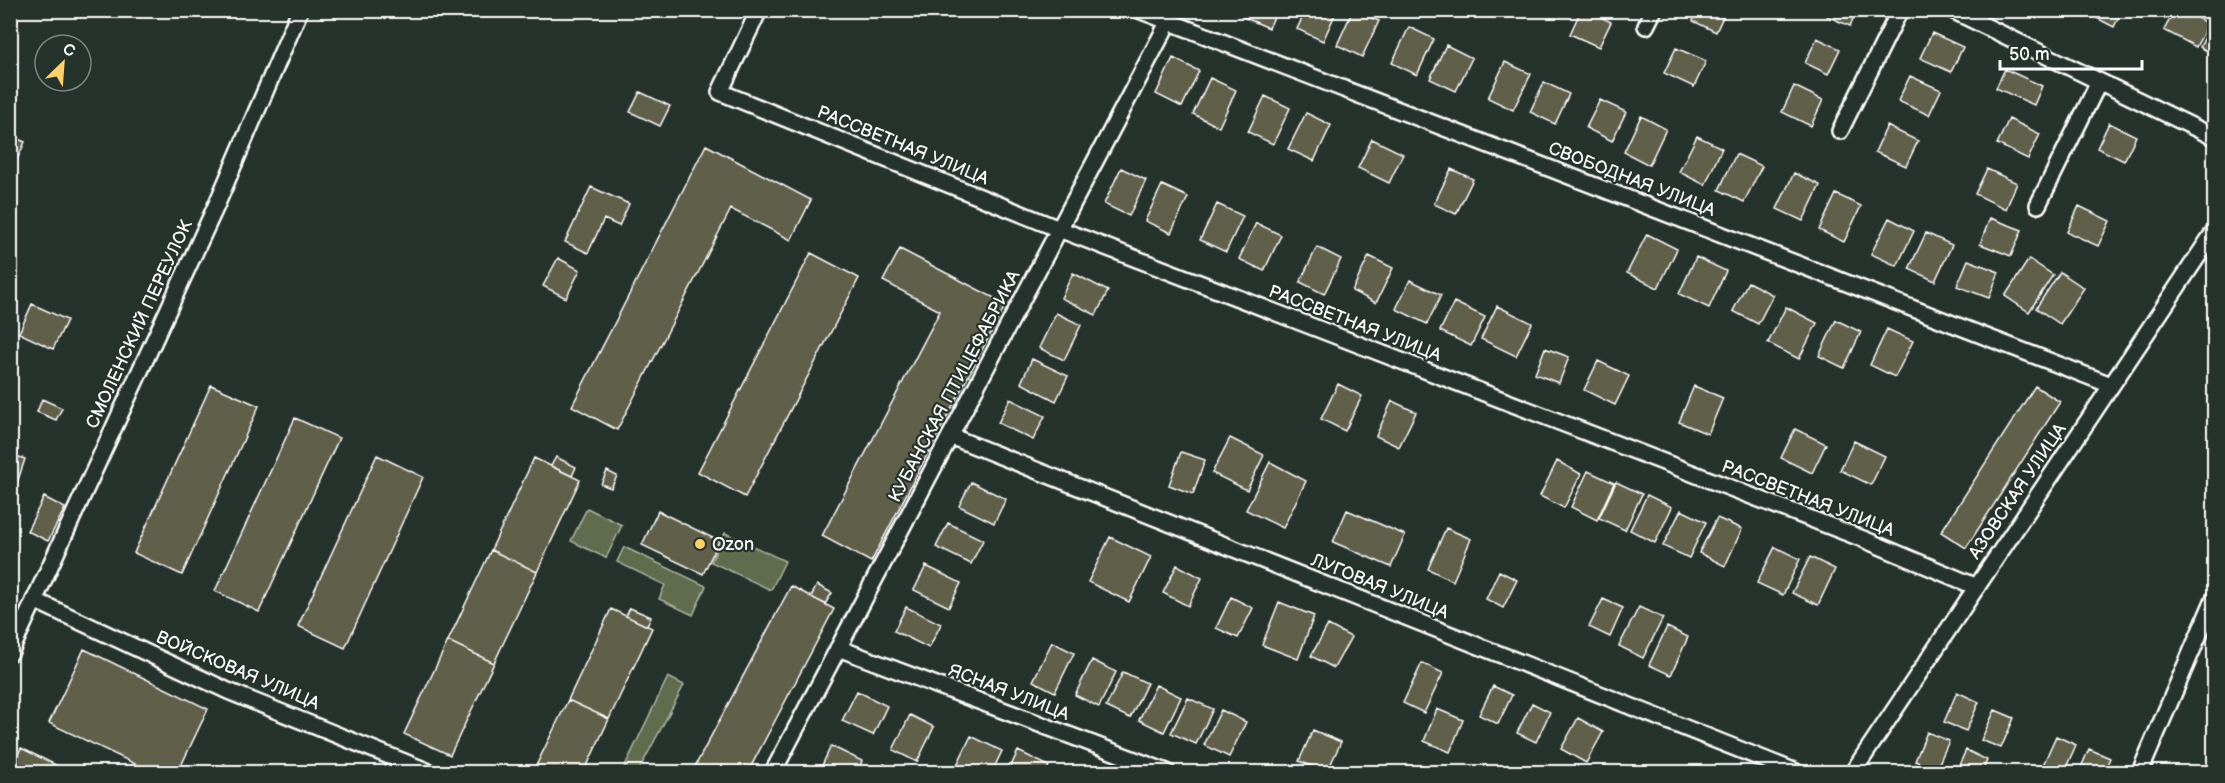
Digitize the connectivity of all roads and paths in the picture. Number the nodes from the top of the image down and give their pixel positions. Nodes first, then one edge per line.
1 (300, 10) edge
2 (759, 10) edge
3 (1654, 10) edge
4 (1900, 10) edge
5 (1952, 10) edge
6 (1147, 12) edge
7 (1169, 21) junction
8 (1647, 26) dead end
9 (2099, 82) junction
10 (1840, 132) dead end
11 (2214, 137) edge
12 (2038, 205) dead end
13 (1059, 229) junction
14 (2214, 232) edge
15 (2111, 385) junction
16 (950, 436) junction
17 (1977, 587) junction
18 (2214, 599) edge
19 (34, 600) junction
20 (838, 648) junction
21 (10, 653) edge
22 (773, 771) edge
23 (429, 772) edge
24 (1167, 772) edge
25 (1796, 772) edge
26 (1853, 772) edge
27 (2140, 772) edge

1 - 19 street, СМОЛЕНСКИЙ ПЕРЕУЛОК
2 - 13 street, РАССВЕТНАЯ УЛИЦА
3 - 8 street
4 - 10 street
5 - 9 street
6 - 7 street, СВОБОДНАЯ УЛИЦА
7 - 13 street, КУБАНСКАЯ ПТИЦЕФАБРИКА
7 - 15 street, СВОБОДНАЯ УЛИЦА
9 - 11 street
9 - 12 street
13 - 16 street, КУБАНСКАЯ ПТИЦЕФАБРИКА
13 - 17 street, РАССВЕТНАЯ УЛИЦА
14 - 15 street, АЗОВСКАЯ УЛИЦА
15 - 17 street, АЗОВСКАЯ УЛИЦА
16 - 20 street, КУБАНСКАЯ ПТИЦЕФАБРИКА
16 - 25 street, ЛУГОВАЯ УЛИЦА
17 - 26 street, АЗОВСКАЯ УЛИЦА
18 - 27 street
19 - 21 street, СМОЛЕНСКИЙ ПЕРЕУЛОК
19 - 23 street, ВОЙСКОВАЯ УЛИЦА
20 - 22 street, КУБАНСКАЯ ПТИЦЕФАБРИКА
20 - 24 street, ЯСНАЯ УЛИЦА

